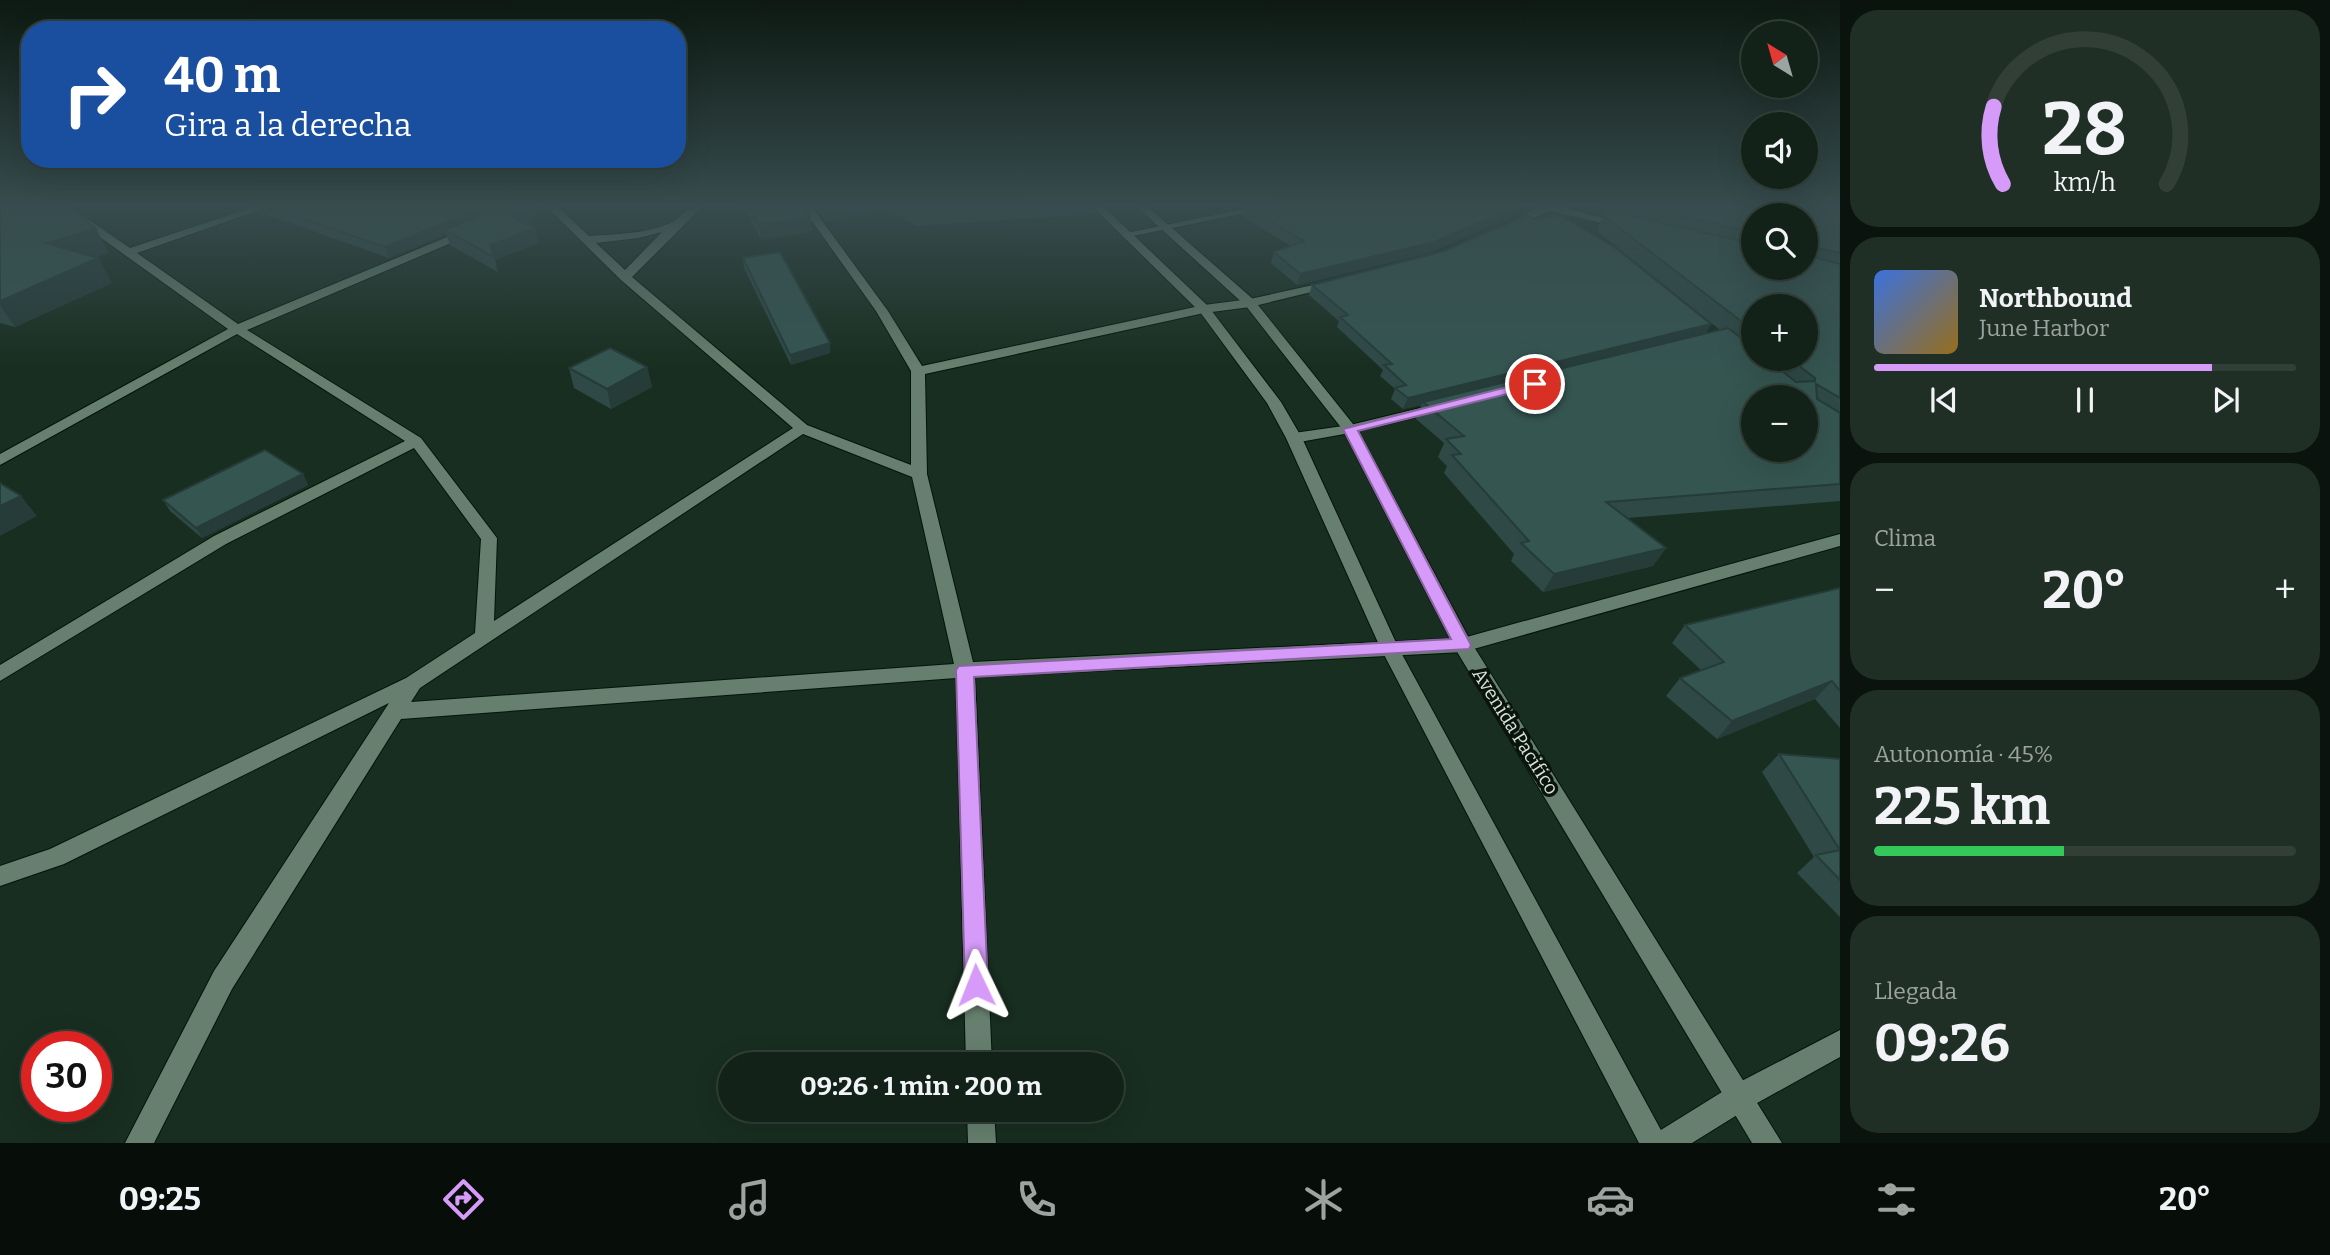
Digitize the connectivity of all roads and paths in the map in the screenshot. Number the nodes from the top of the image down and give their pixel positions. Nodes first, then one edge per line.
1 (142, 260) edge
2 (400, 260) edge
3 (608, 260) edge
4 (641, 260) edge
5 (845, 260) edge
6 (1155, 260) edge
7 (1204, 260) edge
8 (625, 277) junction
9 (1342, 280) edge
10 (1250, 303) junction
11 (1204, 309) junction
12 (237, 329) junction
13 (918, 371) junction
14 (1455, 403) edge
15 (802, 428) junction
16 (1350, 429) junction
17 (1294, 438) junction
18 (416, 441) junction
19 (0, 460) edge
20 (919, 474) junction
21 (1840, 540) edge
22 (484, 637) junction
23 (1463, 645) junction
24 (1389, 647) junction
25 (965, 670) junction
26 (0, 674) edge
27 (413, 683) junction
28 (397, 711) junction
29 (0, 876) edge
30 (1840, 1043) edge
31 (979, 1052) edge
32 (1740, 1097) junction
33 (981, 1122) edge
34 (139, 1143) edge
35 (982, 1143) edge
36 (1654, 1143) edge
37 (1666, 1143) edge
38 (1768, 1143) edge

1 - 12 street
2 - 12 street
3 - 8 street
4 - 8 street
5 - 13 street
6 - 11 street
7 - 10 street, Avenida Pacifico
8 - 15 street
9 - 10 street
10 - 11 street
10 - 16 street, Avenida Pacifico
11 - 13 street
11 - 17 street
12 - 18 street
12 - 19 street
13 - 20 street
14 - 16 street
15 - 20 street
15 - 22 street
16 - 17 street
16 - 23 street, Avenida Pacifico
17 - 24 street
18 - 22 street
18 - 26 street
20 - 25 street
21 - 23 street
22 - 27 street
23 - 24 street
23 - 32 street, Avenida Pacifico
24 - 25 street
24 - 36 street
25 - 28 street
25 - 31 street
27 - 28 street
27 - 29 street
28 - 34 street
30 - 32 street
32 - 37 street
32 - 38 street, Avenida Pacifico
33 - 35 street

